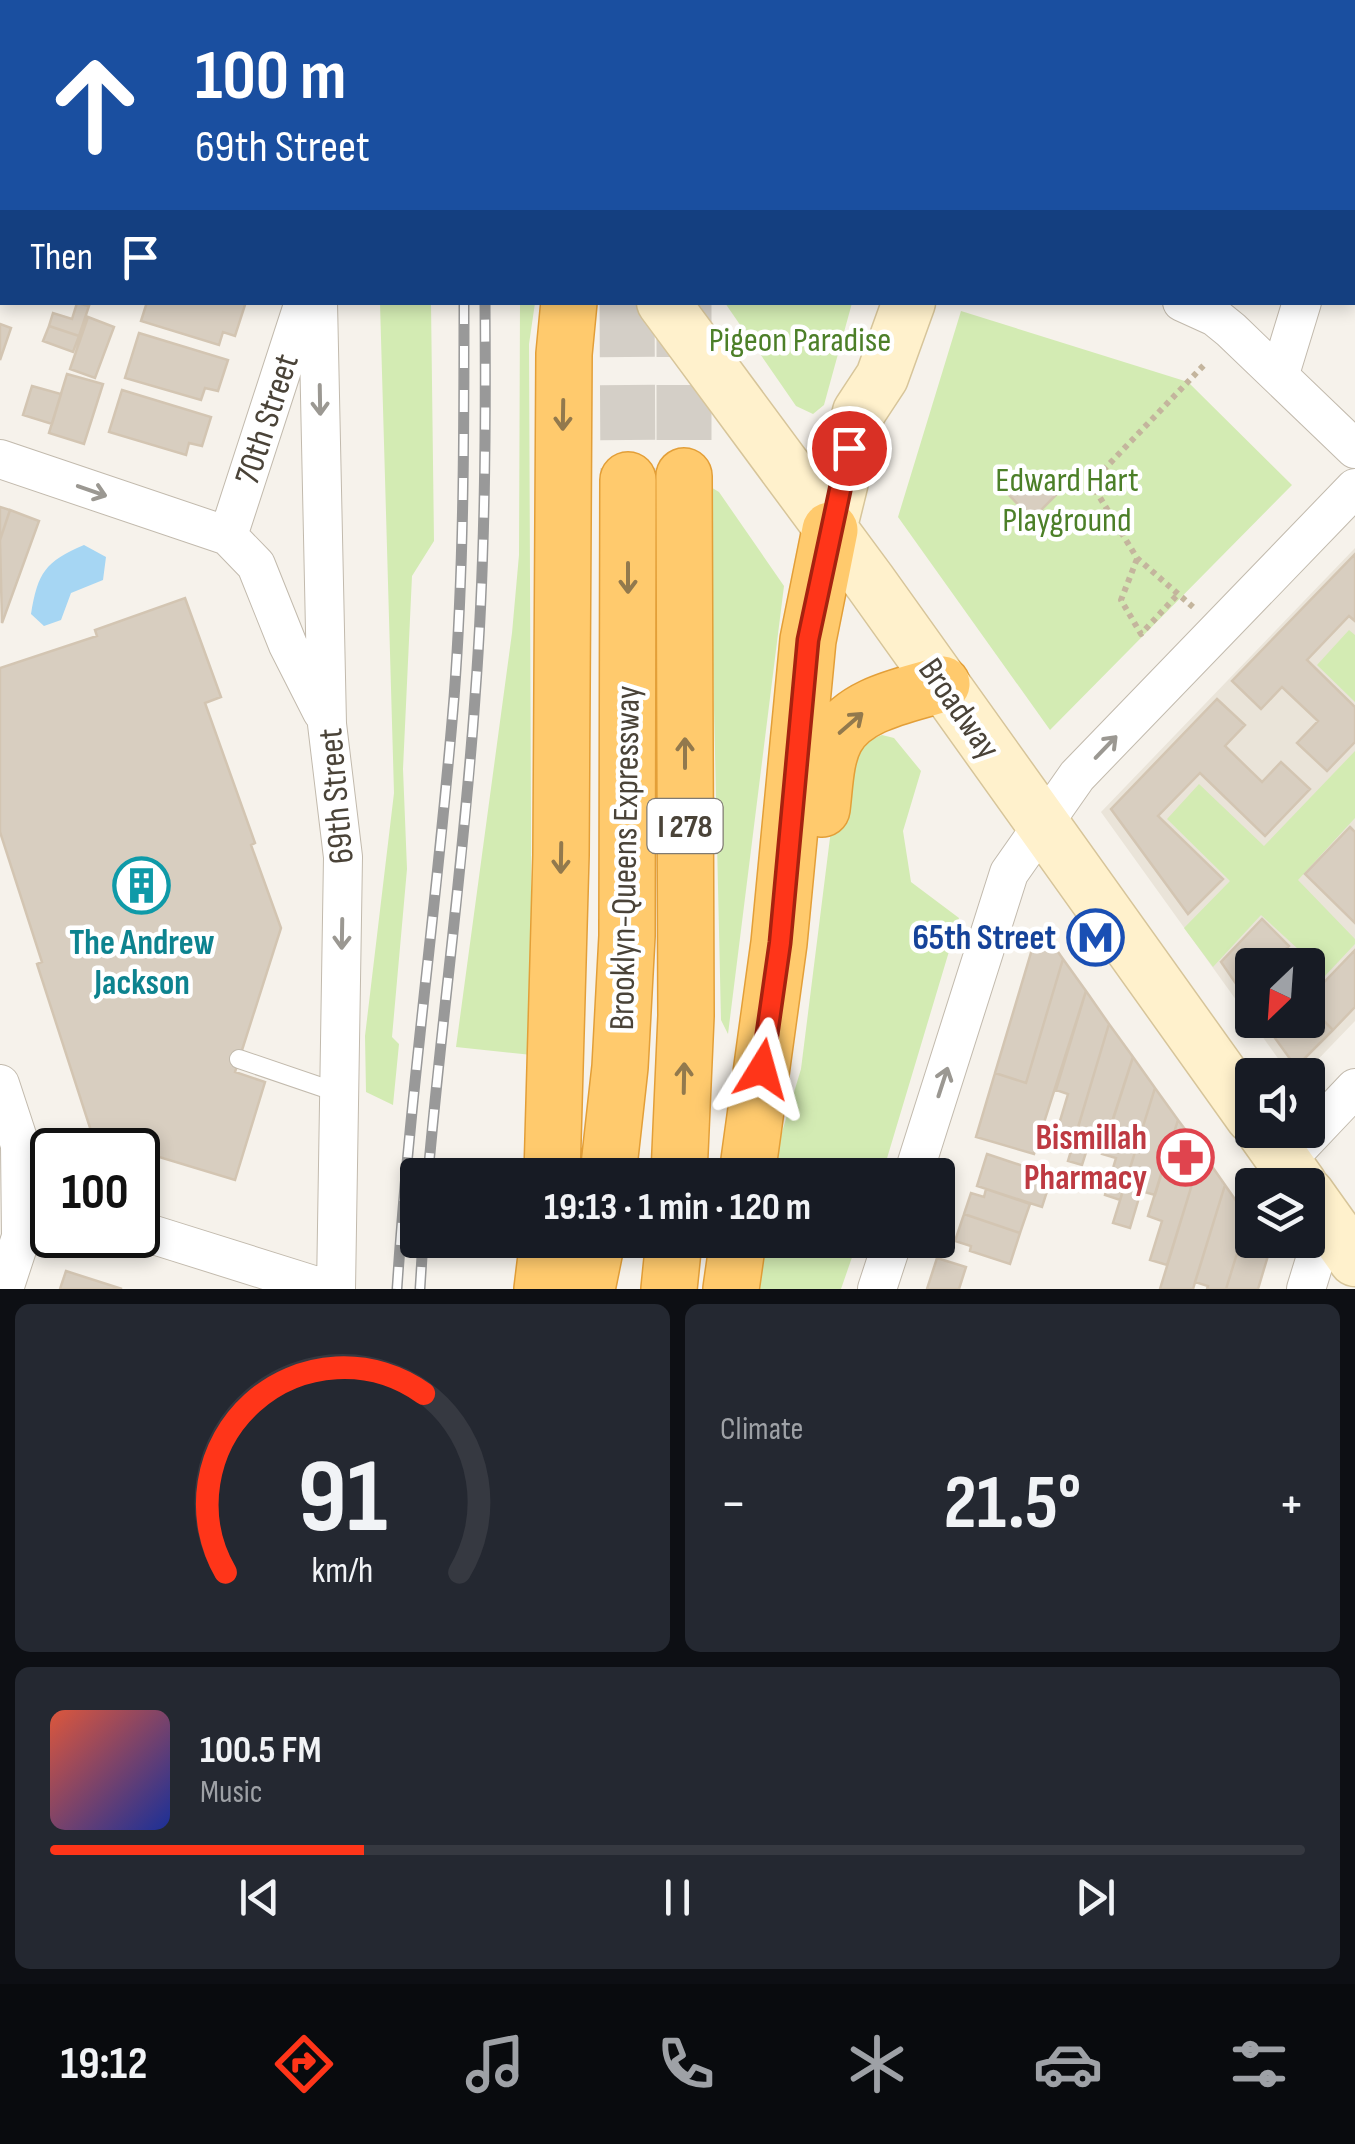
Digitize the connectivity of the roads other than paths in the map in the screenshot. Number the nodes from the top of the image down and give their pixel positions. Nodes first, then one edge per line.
1 (303, 305) edge
2 (318, 305) edge
3 (569, 305) edge
4 (665, 305) edge
5 (871, 305) edge
6 (908, 305) edge
7 (1189, 305) edge
8 (1301, 305) edge
9 (1280, 374) junction
10 (859, 412) junction
11 (1355, 449) edge
12 (0, 459) edge
13 (684, 476) tunnel mouth
14 (628, 480) tunnel mouth
15 (1355, 488) edge
16 (830, 530) junction
17 (228, 536) junction
18 (942, 684) junction
19 (327, 724) junction
20 (1043, 822) junction
21 (780, 943) junction
22 (239, 1059) dead end
23 (0, 1084) edge
24 (1355, 1088) edge
25 (1235, 1093) edge
26 (340, 1094) junction
27 (553, 1158) edge
28 (610, 1158) edge
29 (680, 1158) edge
30 (749, 1158) edge
31 (919, 1158) edge
32 (1317, 1168) edge
33 (24, 1194) edge
34 (160, 1237) edge
35 (578, 1258) edge
36 (672, 1258) edge
37 (735, 1258) edge
38 (887, 1258) edge
39 (1306, 1258) edge
40 (4, 1289) edge
41 (326, 1289) edge
42 (336, 1289) edge
43 (542, 1289) edge
44 (669, 1289) edge
45 (731, 1289) edge
46 (877, 1289) edge
47 (1306, 1289) edge

1 - 17 street, 70th Street
2 -> 19 street, 69th Street
3 -> 27 highway
4 - 16 main road, Broadway
5 - 10 main road
6 - 10 main road
7 - 9 street
8 - 9 street
9 - 11 street
10 - 16 main road
12 -> 17 street
29 -> 13 highway, Brooklyn-Queens Expressway / I 278
14 -> 28 highway, Brooklyn-Queens Expressway / I 278
20 -> 15 street
16 - 18 main road, Broadway
16 - 21 highway
17 - 19 street
18 - 20 main road, Broadway
21 -> 18 highway
19 -> 26 street, 69th Street
20 - 25 main road, Broadway
31 -> 20 street
21 - 30 highway
22 - 26 lane
23 - 33 street
24 - 32 street
26 - 42 street, 69th Street
33 - 40 street
34 - 41 street
35 - 43 highway
36 - 44 highway
37 - 45 highway
38 - 46 street
39 - 47 street

